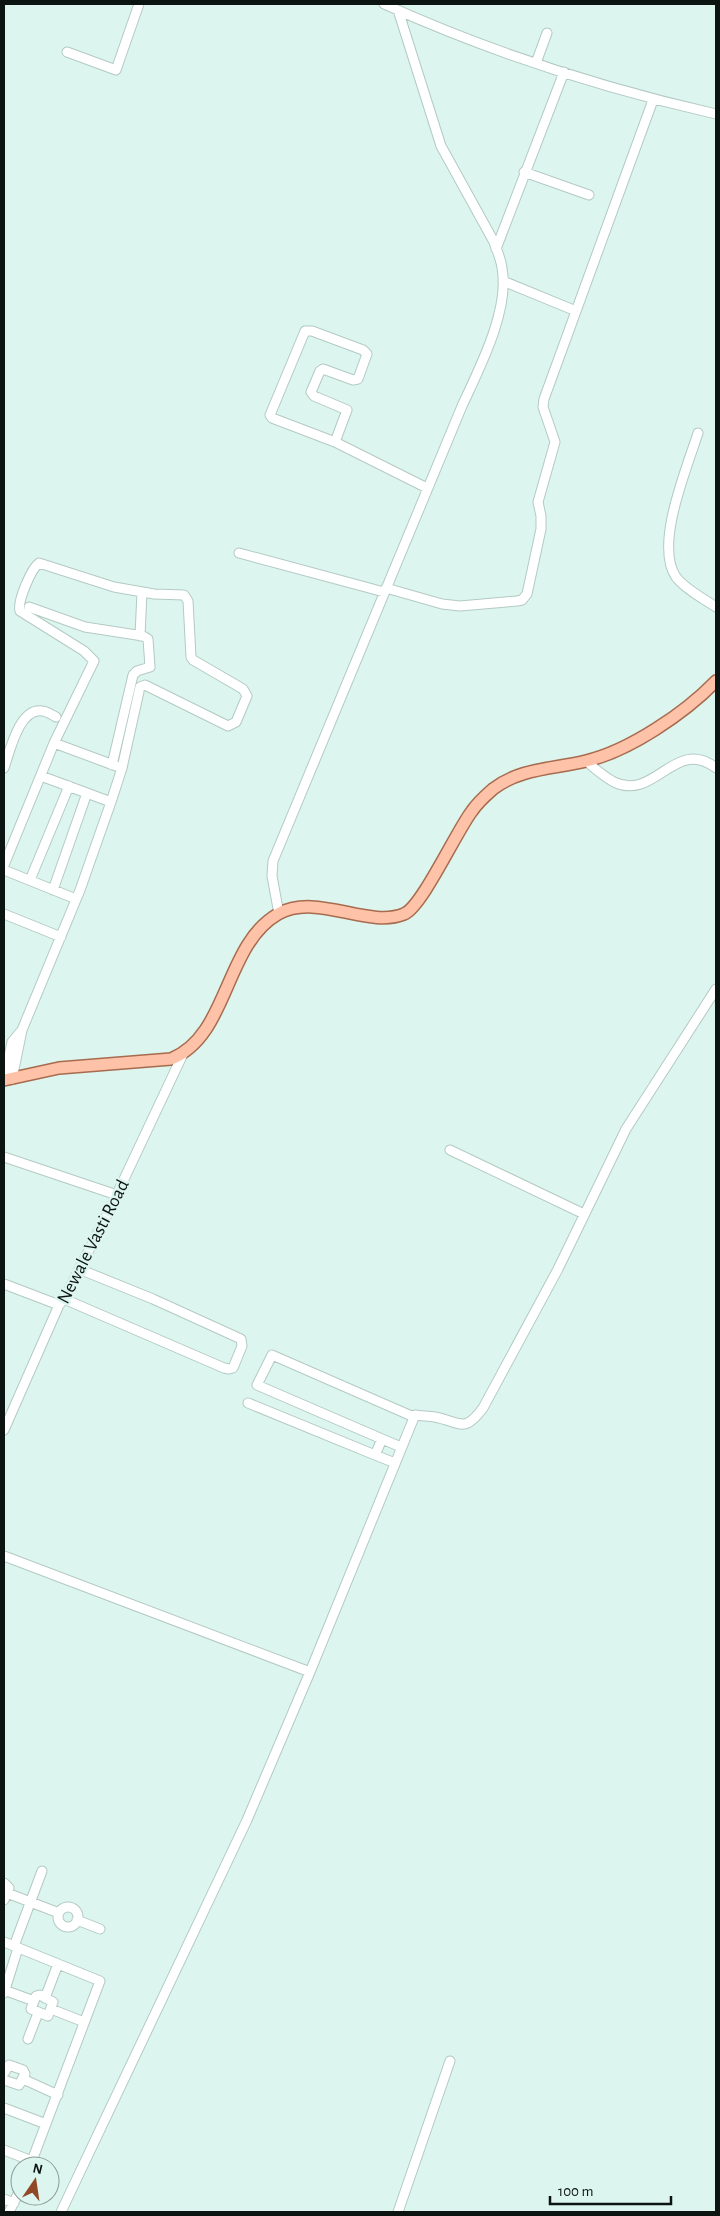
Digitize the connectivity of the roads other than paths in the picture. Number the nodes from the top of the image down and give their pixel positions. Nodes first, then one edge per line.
1 (139, 4) edge
2 (384, 4) edge
3 (398, 10) junction
4 (547, 33) dead end
5 (67, 52) dead end
6 (536, 63) junction
7 (564, 72) junction
8 (653, 100) junction
9 (716, 114) edge
10 (524, 172) junction
11 (588, 196) dead end
12 (496, 249) junction
13 (503, 281) junction
14 (576, 311) junction
15 (698, 433) dead end
16 (335, 442) junction
17 (428, 488) junction
18 (239, 553) dead end
19 (385, 590) junction
20 (142, 592) junction
21 (29, 607) dead end
22 (716, 607) edge
23 (140, 636) junction
24 (716, 681) edge
25 (56, 717) dead end
26 (54, 743) junction
27 (586, 761) junction
28 (112, 765) junction
29 (4, 768) edge
30 (122, 768) junction
31 (716, 768) edge
32 (41, 776) junction
33 (68, 786) junction
34 (87, 793) junction
35 (111, 802) junction
36 (4, 865) edge
37 (4, 870) edge
38 (30, 880) junction
39 (52, 890) junction
40 (76, 899) junction
41 (4, 914) edge
42 (279, 914) junction
43 (61, 937) junction
44 (716, 989) edge
45 (183, 1054) junction
46 (7, 1080) edge
47 (450, 1150) dead end
48 (4, 1157) edge
49 (117, 1195) junction
50 (584, 1214) junction
51 (79, 1269) junction
52 (4, 1284) edge
53 (62, 1302) junction
54 (248, 1403) dead end
55 (414, 1417) junction
56 (4, 1430) edge
57 (382, 1439) junction
58 (401, 1447) junction
59 (375, 1455) junction
60 (395, 1463) junction
61 (4, 1556) edge
62 (310, 1672) junction
63 (42, 1871) dead end
64 (4, 1883) edge
65 (6, 1897) edge
66 (31, 1902) junction
67 (59, 1913) junction
68 (77, 1920) junction
69 (100, 1929) dead end
70 (4, 1942) edge
71 (16, 1947) junction
72 (58, 1964) junction
73 (4, 1990) edge
74 (45, 1998) junction
75 (34, 2001) junction
76 (51, 2009) junction
77 (38, 2013) junction
78 (84, 2022) junction
79 (28, 2039) dead end
80 (450, 2062) dead end
81 (4, 2072) edge
82 (23, 2079) junction
83 (4, 2080) edge
84 (58, 2095) junction
85 (4, 2108) edge
86 (46, 2124) junction
87 (4, 2150) edge
88 (16, 2156) edge
89 (34, 2156) edge
90 (61, 2212) edge
91 (398, 2212) edge

1 - 5 street
2 - 3 street
3 - 6 street
3 - 12 street
4 - 6 street
6 - 7 street
7 - 8 street
7 - 10 street
8 - 9 street
8 - 14 street
10 - 11 street
10 - 12 street
12 - 13 street
13 - 14 street
13 - 17 street
14 - 19 street
15 - 22 street
16 - 16 street
16 - 17 street
17 - 19 street
18 - 19 street
19 - 42 street
20 - 23 street
20 - 26 street
20 - 30 street
21 - 23 street
23 - 28 street
24 - 27 main road
25 - 29 street
26 - 28 street
26 - 32 street
27 - 31 street
27 - 42 main road
28 - 30 street
30 - 35 street
32 - 33 street
32 - 36 street
33 - 34 street
33 - 38 street
34 - 35 street
34 - 39 street
35 - 40 street
37 - 38 street
38 - 39 street
39 - 40 street
40 - 43 street
41 - 43 street
42 - 45 main road
43 - 46 street
44 - 50 street
45 - 46 main road
45 - 49 street, Newale Vasti Road
47 - 50 street
48 - 49 street
49 - 51 street, Newale Vasti Road
50 - 55 street
51 - 53 street, Newale Vasti Road
51 - 53 street
52 - 53 street
53 - 56 street, Newale Vasti Road
54 - 59 street
55 - 57 street
55 - 58 street
57 - 58 street
57 - 59 street
58 - 60 street
59 - 60 street
60 - 62 street
61 - 62 street
62 - 90 street
63 - 66 street
64 - 65 street
65 - 66 street
66 - 67 street
66 - 71 street
67 - 68 street
67 - 68 street
68 - 69 street
70 - 71 street
71 - 72 street
71 - 73 street
72 - 74 street
72 - 78 street
73 - 75 street
74 - 75 street
74 - 76 street
75 - 77 street
76 - 77 street
76 - 78 street
77 - 79 street
78 - 84 street
80 - 91 street
81 - 82 street
82 - 83 street
82 - 84 street
84 - 86 street
85 - 86 street
86 - 89 street
87 - 88 street

